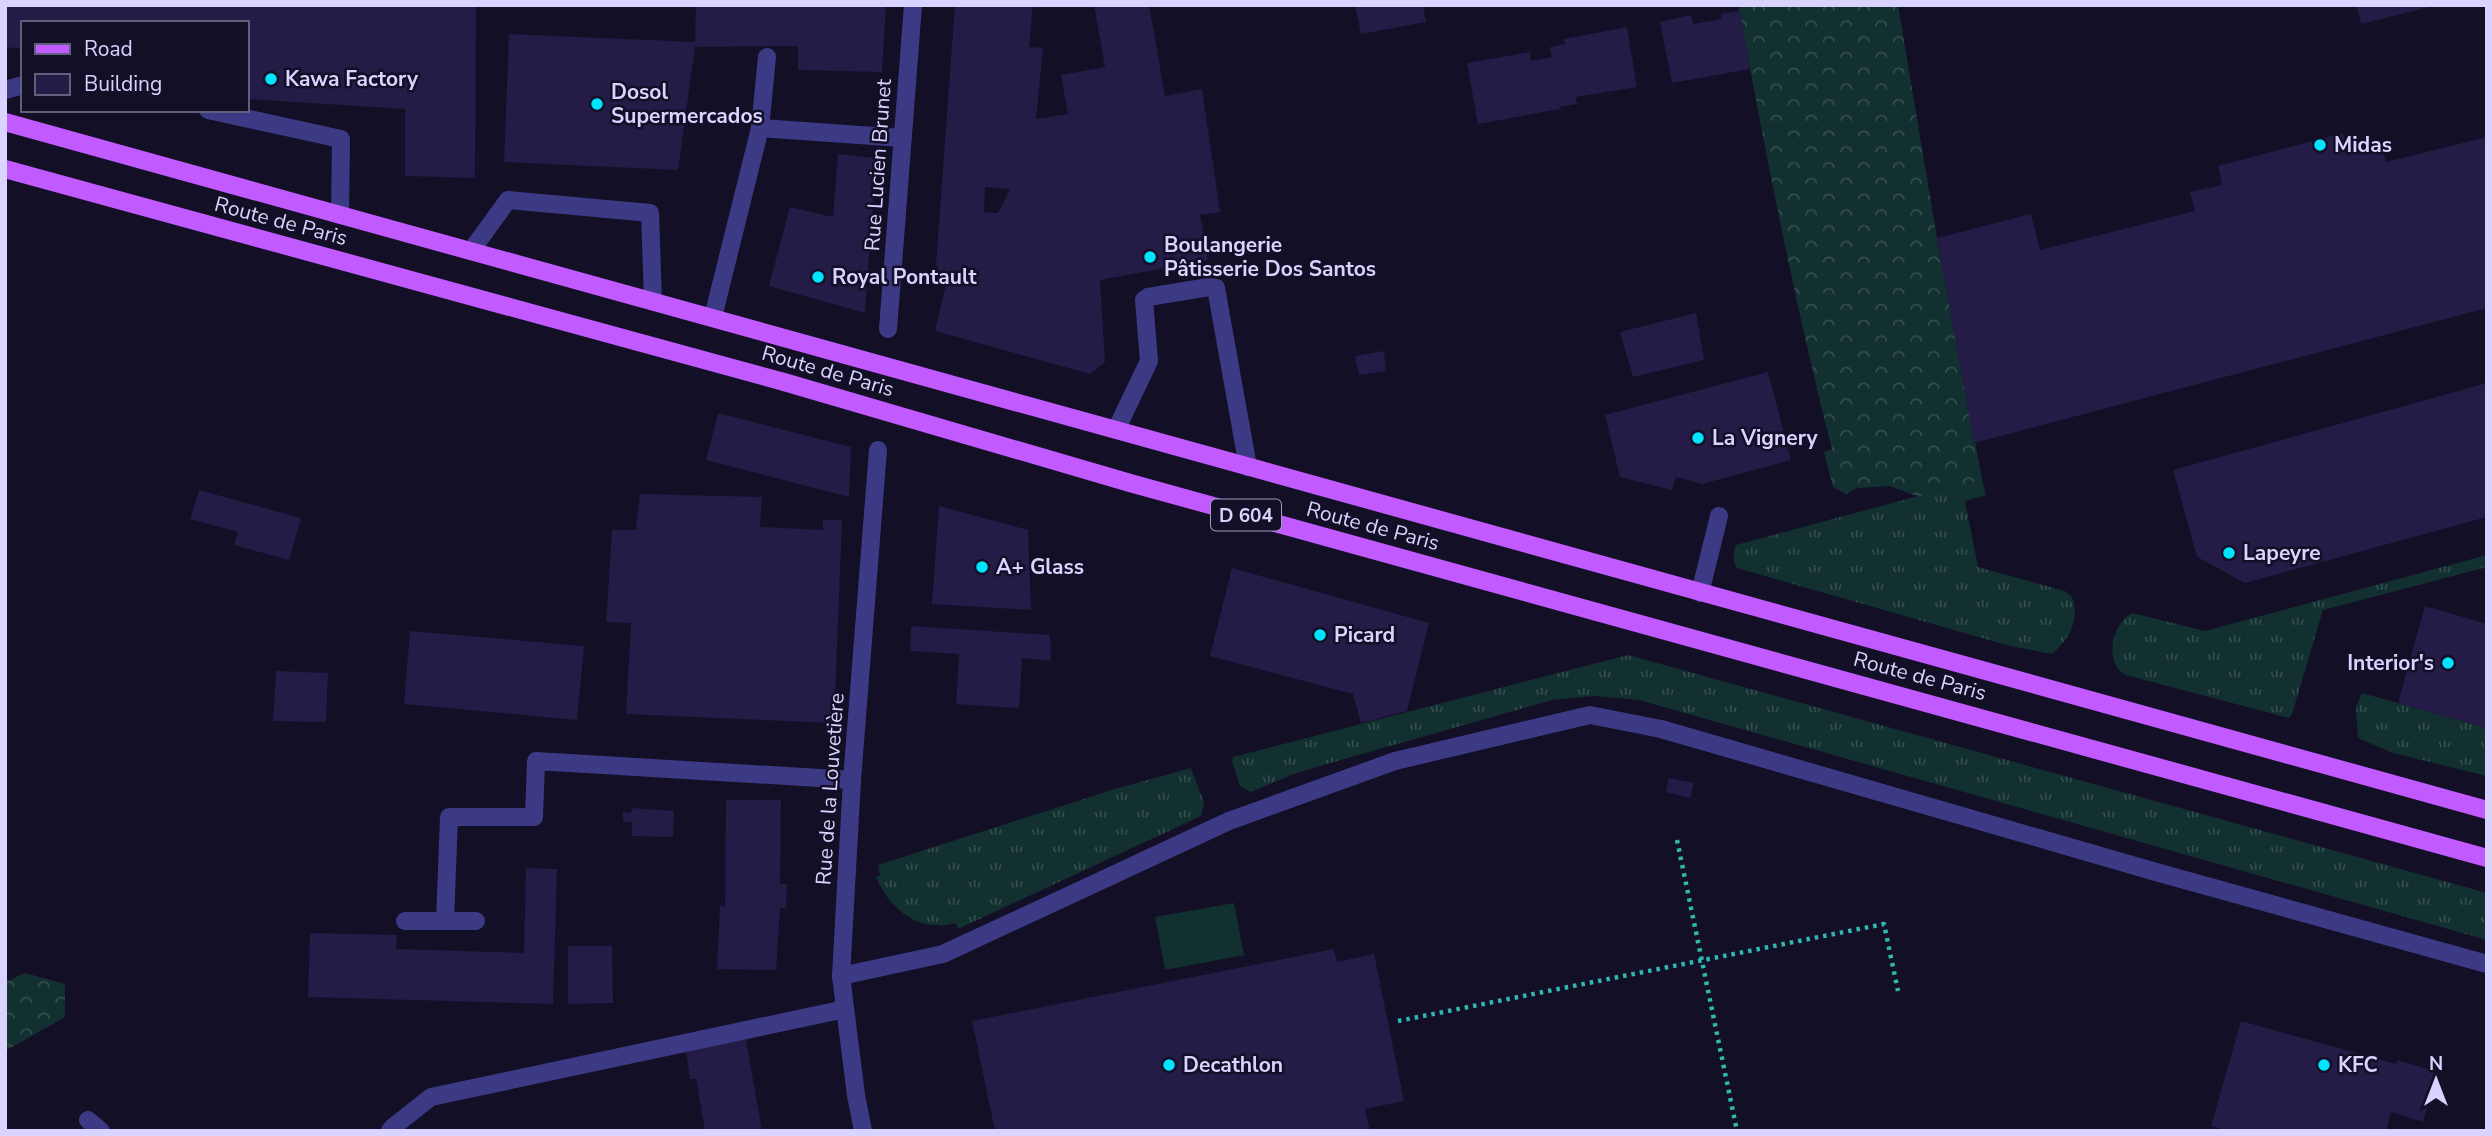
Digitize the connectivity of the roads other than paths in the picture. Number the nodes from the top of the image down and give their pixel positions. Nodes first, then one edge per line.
1 (913, 5) edge
2 (767, 57) dead end
3 (217, 112) edge
4 (5, 122) edge
5 (760, 128) junction
6 (902, 138) junction
7 (5, 169) edge
8 (340, 215) junction
9 (471, 251) junction
10 (653, 301) junction
11 (713, 317) junction
12 (888, 329) dead end
13 (1116, 430) junction
14 (878, 450) dead end
15 (1248, 467) junction
16 (1719, 516) dead end
17 (1700, 593) junction
18 (852, 780) junction
19 (2487, 810) edge
20 (2487, 858) edge
21 (405, 921) dead end
22 (445, 921) junction
23 (476, 921) dead end
24 (2487, 964) edge
25 (841, 976) junction
26 (845, 1009) junction
27 (390, 1131) edge
28 (863, 1131) edge

1 - 6 street, Rue Lucien Brunet
2 - 5 street
3 - 8 street
4 - 8 main road, Route de Paris / D 604
5 - 6 street
5 - 11 street
6 - 12 street, Rue Lucien Brunet
7 - 20 main road, Route de Paris / D 604
8 - 9 main road, Route de Paris / D 604
9 - 10 main road, Route de Paris / D 604
9 - 10 street
10 - 11 main road, Route de Paris / D 604
11 - 13 main road, Route de Paris / D 604
13 - 15 main road, Route de Paris / D 604
13 - 15 street
14 - 18 street, Rue de la Louvetière
15 - 17 main road, Route de Paris / D 604
16 - 17 street
17 - 19 main road, Route de Paris / D 604
18 - 22 street
18 - 25 street, Rue de la Louvetière
21 - 22 street
22 - 23 street
24 - 25 street
25 - 26 street, Rue de la Louvetière
26 - 27 street
26 - 28 street, Rue de la Louvetière

